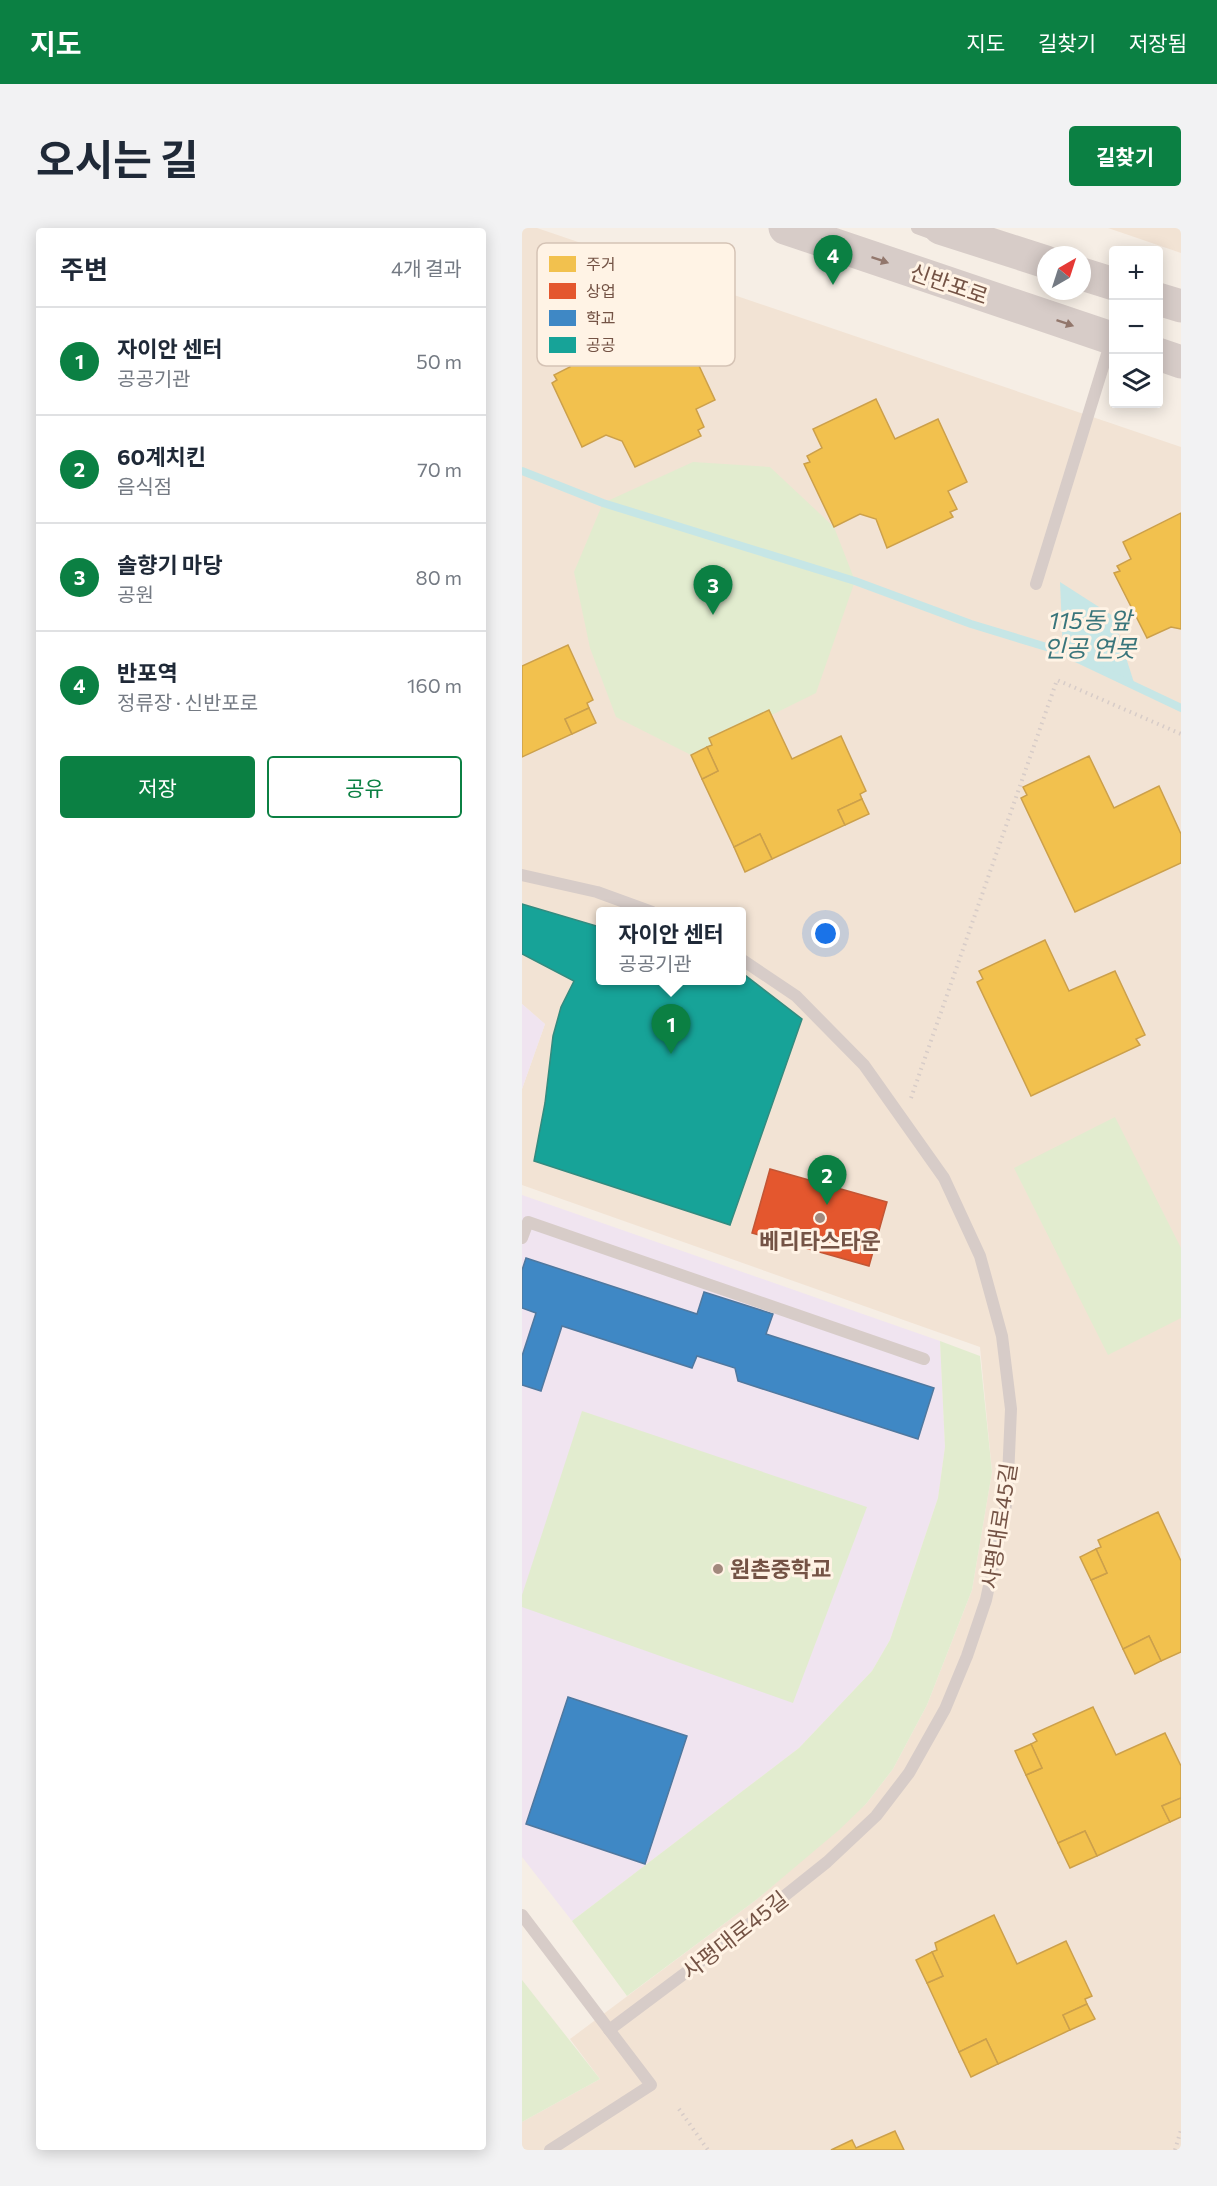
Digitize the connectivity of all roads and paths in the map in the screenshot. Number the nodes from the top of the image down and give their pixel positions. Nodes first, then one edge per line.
1 (785, 228) edge
2 (917, 228) edge
3 (940, 228) edge
4 (1037, 259) edge
5 (1037, 267) edge
6 (1091, 279) edge
7 (1109, 284) edge
8 (1161, 300) edge
9 (1181, 306) edge
10 (1109, 335) edge
11 (1109, 349) edge
12 (1163, 356) edge
13 (1181, 362) edge
14 (1036, 584) dead end
15 (1181, 734) edge
16 (522, 874) edge
17 (638, 907) edge
18 (746, 962) edge
19 (903, 1120) junction
20 (522, 1238) edge
21 (924, 1359) dead end
22 (522, 1915) edge
23 (609, 2030) junction
24 (679, 2109) dead end
25 (1181, 2130) edge
26 (550, 2150) edge
27 (708, 2150) edge
28 (1175, 2150) edge

1 -> 10 main road, 신반포로
2 - 5 lane
3 - 4 main road
6 - 7 main road
8 - 9 main road
11 - 14 lane
12 - 13 main road
15 - 19 path
16 - 17 lane
18 - 19 lane, 사평대로45길
19 - 23 lane, 사평대로45길
20 - 21 lane
22 - 23 lane
23 - 26 lane
24 - 27 path
25 - 28 path

